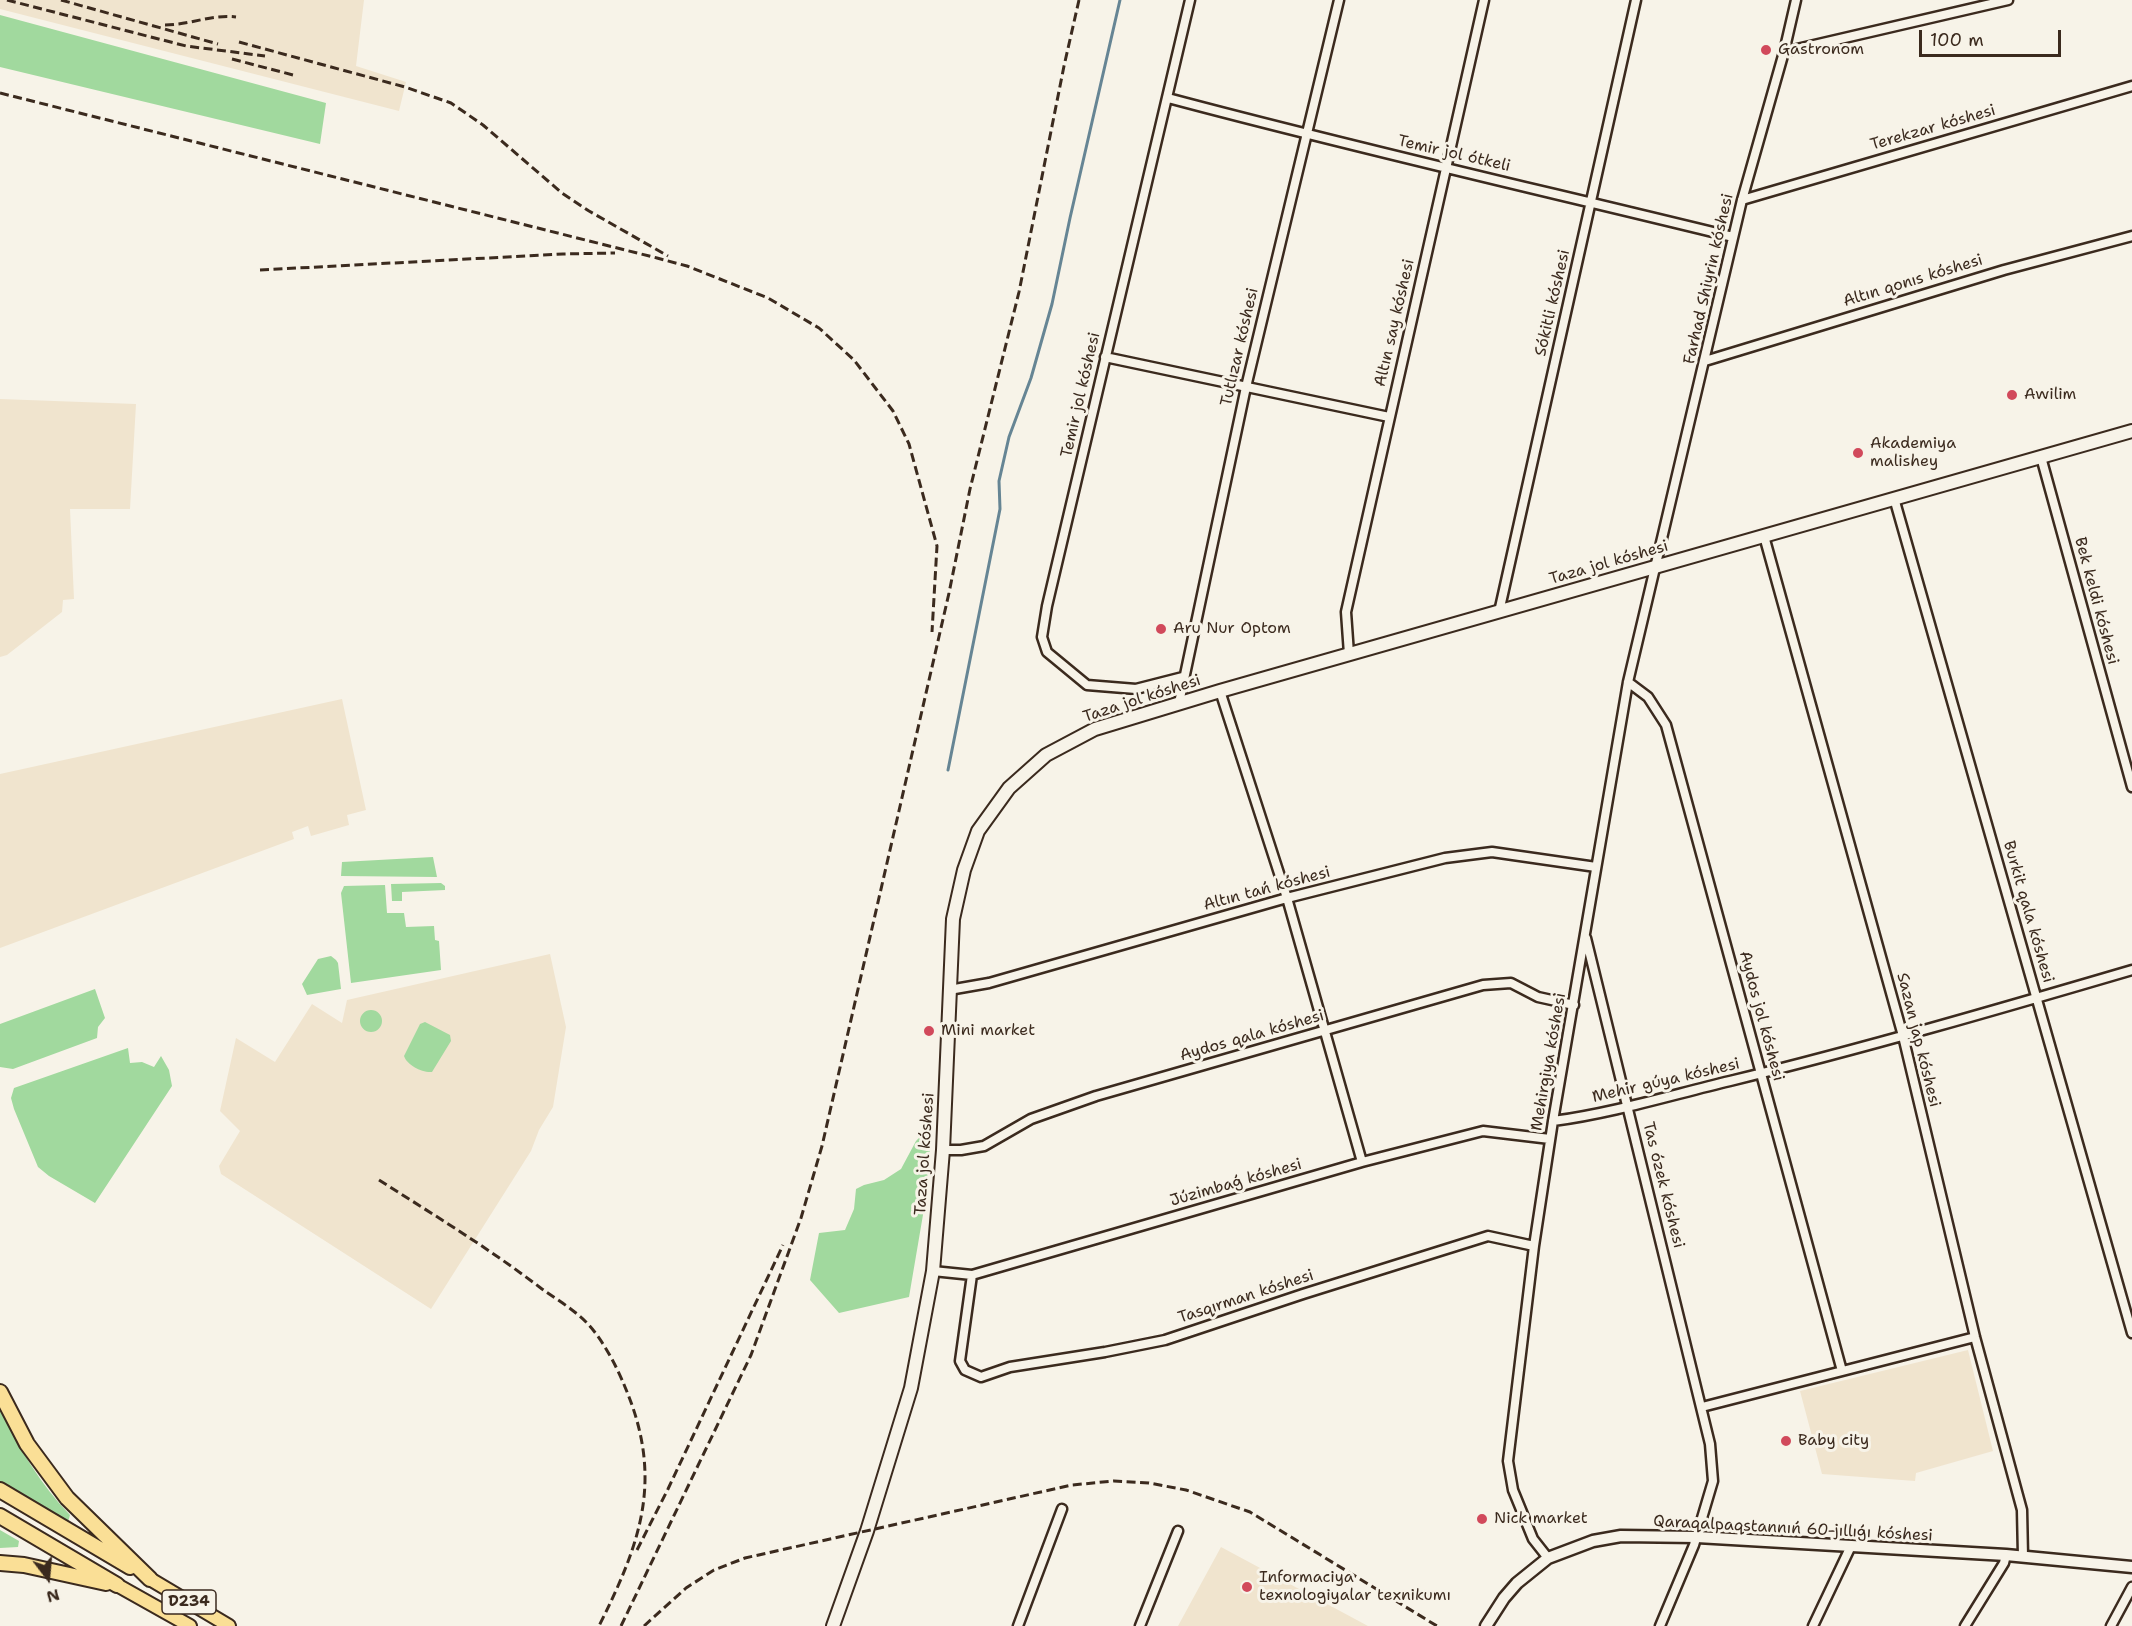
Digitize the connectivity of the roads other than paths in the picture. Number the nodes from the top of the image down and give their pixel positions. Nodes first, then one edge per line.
1 (1190, 0) edge
2 (1339, 0) edge
3 (1484, 0) edge
4 (1636, 0) edge
5 (1796, 0) edge
6 (2008, 0) edge
7 (1784, 52) junction
8 (2132, 86) edge
9 (1168, 98) junction
10 (1306, 135) junction
11 (1446, 166) junction
12 (1742, 200) junction
13 (1591, 202) junction
14 (2132, 236) edge
15 (1733, 237) junction
16 (1105, 357) junction
17 (1705, 361) junction
18 (1246, 387) junction
19 (1389, 417) junction
20 (2132, 431) edge
21 (2041, 457) junction
22 (1894, 498) junction
23 (1764, 536) junction
24 (1656, 567) junction
25 (1499, 612) junction
26 (1349, 654) junction
27 (1183, 677) junction
28 (1628, 682) junction
29 (1220, 691) junction
30 (1179, 703) junction
31 (2132, 787) edge
32 (1596, 867) junction
33 (1287, 898) junction
34 (1585, 935) junction
35 (2132, 970) edge
36 (950, 990) junction
37 (2037, 998) junction
38 (1574, 1005) junction
39 (1325, 1031) junction
40 (1902, 1036) junction
41 (1761, 1073) junction
42 (1628, 1106) junction
43 (1553, 1121) junction
44 (1550, 1139) junction
45 (944, 1150) junction
46 (1362, 1162) junction
47 (1534, 1245) junction
48 (933, 1271) junction
49 (972, 1275) junction
50 (2132, 1333) edge
51 (1975, 1338) junction
52 (1842, 1371) junction
53 (0, 1392) edge
54 (1702, 1407) junction
55 (0, 1490) edge
56 (1062, 1509) dead end
57 (0, 1516) edge
58 (1178, 1531) dead end
59 (1697, 1536) junction
60 (1851, 1546) junction
61 (2006, 1555) junction
62 (2023, 1556) junction
63 (1548, 1558) junction
64 (0, 1563) edge
65 (2132, 1567) edge
66 (150, 1579) junction
67 (117, 1585) junction
68 (2132, 1587) edge
69 (190, 1626) edge
70 (228, 1626) edge
71 (832, 1626) edge
72 (1018, 1626) edge
73 (1140, 1626) edge
74 (1486, 1626) edge
75 (1660, 1626) edge
76 (1813, 1626) edge
77 (1965, 1626) edge
78 (2111, 1626) edge

1 - 9 street, Temir jol kóshesi
2 - 10 street, Tutlızar kóshesi
3 - 11 street, Altın say kóshesi
4 - 13 street, Sókitli kóshesi
5 - 7 street, Farhad Shiyrin kóshesi
6 - 7 street
7 - 12 street, Farhad Shiyrin kóshesi
8 - 12 street, Terekzar kóshesi
9 - 10 street, Temir jol ótkeli
9 - 16 street, Temir jol kóshesi
10 - 11 street, Temir jol ótkeli
10 - 18 street, Tutlızar kóshesi
11 - 13 street, Temir jol ótkeli
11 - 19 street, Altın say kóshesi
12 - 15 street, Farhad Shiyrin kóshesi
13 - 15 street, Temir jol ótkeli
13 - 25 street, Sókitli kóshesi
14 - 17 street, Altın qonıs kóshesi
15 - 17 street, Farhad Shiyrin kóshesi
16 - 18 street
16 - 27 street, Temir jol kóshesi
17 - 24 street, Farhad Shiyrin kóshesi
18 - 19 street
18 - 27 street, Tutlızar kóshesi
19 - 26 street, Altın say kóshesi
20 - 21 main road, Taza jol kóshesi
21 - 22 main road, Taza jol kóshesi
21 - 31 street, Bek keldi kóshesi
22 - 23 main road, Taza jol kóshesi
22 - 37 street, Burkit qala kóshesi
23 - 24 main road, Taza jol kóshesi
23 - 40 street, Sazan jap kóshesi
24 - 25 main road, Taza jol kóshesi
24 - 28 street, Mehirgiya kóshesi
25 - 26 main road, Taza jol kóshesi
26 - 29 main road, Taza jol kóshesi
27 - 30 street, Tutlızar kóshesi
28 - 32 street, Mehirgiya kóshesi
28 - 41 street, Aydos jol kóshesi
29 - 30 main road, Taza jol kóshesi
29 - 33 street
30 - 36 main road, Taza jol kóshesi
32 - 33 street, Altın tań kóshesi
32 - 34 street, Mehirgiya kóshesi
33 - 36 street, Altın tań kóshesi
33 - 39 street
34 - 38 street, Mehirgiya kóshesi
34 - 42 street, Tas ózek kóshesi
35 - 37 street, Mehir gúyа kóshesi
36 - 45 main road, Taza jol kóshesi
37 - 40 street, Mehir gúyа kóshesi
37 - 50 street, Burkit qala kóshesi
38 - 39 street, Aydos qala kóshesi
38 - 43 street, Mehirgiya kóshesi
39 - 45 street, Aydos qala kóshesi
39 - 46 street
40 - 41 street, Mehir gúyа kóshesi
40 - 51 street, Sazan jap kóshesi
41 - 42 street, Mehir gúyа kóshesi
41 - 52 street, Aydos jol kóshesi
42 - 43 street, Mehir gúyа kóshesi
42 - 54 street, Tas ózek kóshesi
43 - 44 street, Mehirgiya kóshesi
44 - 46 street, Júzimbaǵ kóshesi
44 - 47 street, Mehirgiya kóshesi
45 - 48 main road, Taza jol kóshesi
46 - 49 street, Júzimbaǵ kóshesi
47 - 49 street, Tasqırman kóshesi
47 - 63 street, Mehirgiya kóshesi
48 - 49 street, Júzimbaǵ kóshesi
48 - 71 main road, Taza jol kóshesi
51 - 52 street
51 - 62 street, Sazan jap kóshesi
52 - 54 street
53 - 66 highway
54 - 59 street, Tas ózek kóshesi
55 - 66 highway
56 - 72 street
57 - 67 highway
58 - 73 street
59 - 60 street, Qaraqalpaqstannıń 60-jıllıǵı kóshesi
59 - 63 street, Qaraqalpaqstannıń 60-jıllıǵı kóshesi
59 - 75 street, Tas ózek kóshesi
60 - 61 street, Qaraqalpaqstannıń 60-jıllıǵı kóshesi
60 - 76 street
61 - 62 street, Qaraqalpaqstannıń 60-jıllıǵı kóshesi
61 - 77 street
62 - 65 street, Qaraqalpaqstannıń 60-jıllıǵı kóshesi
63 - 74 street, Qaraqalpaqstannıń 60-jıllıǵı kóshesi
64 - 67 highway
66 - 70 main road, D234
67 - 69 main road, D234
68 - 78 street

